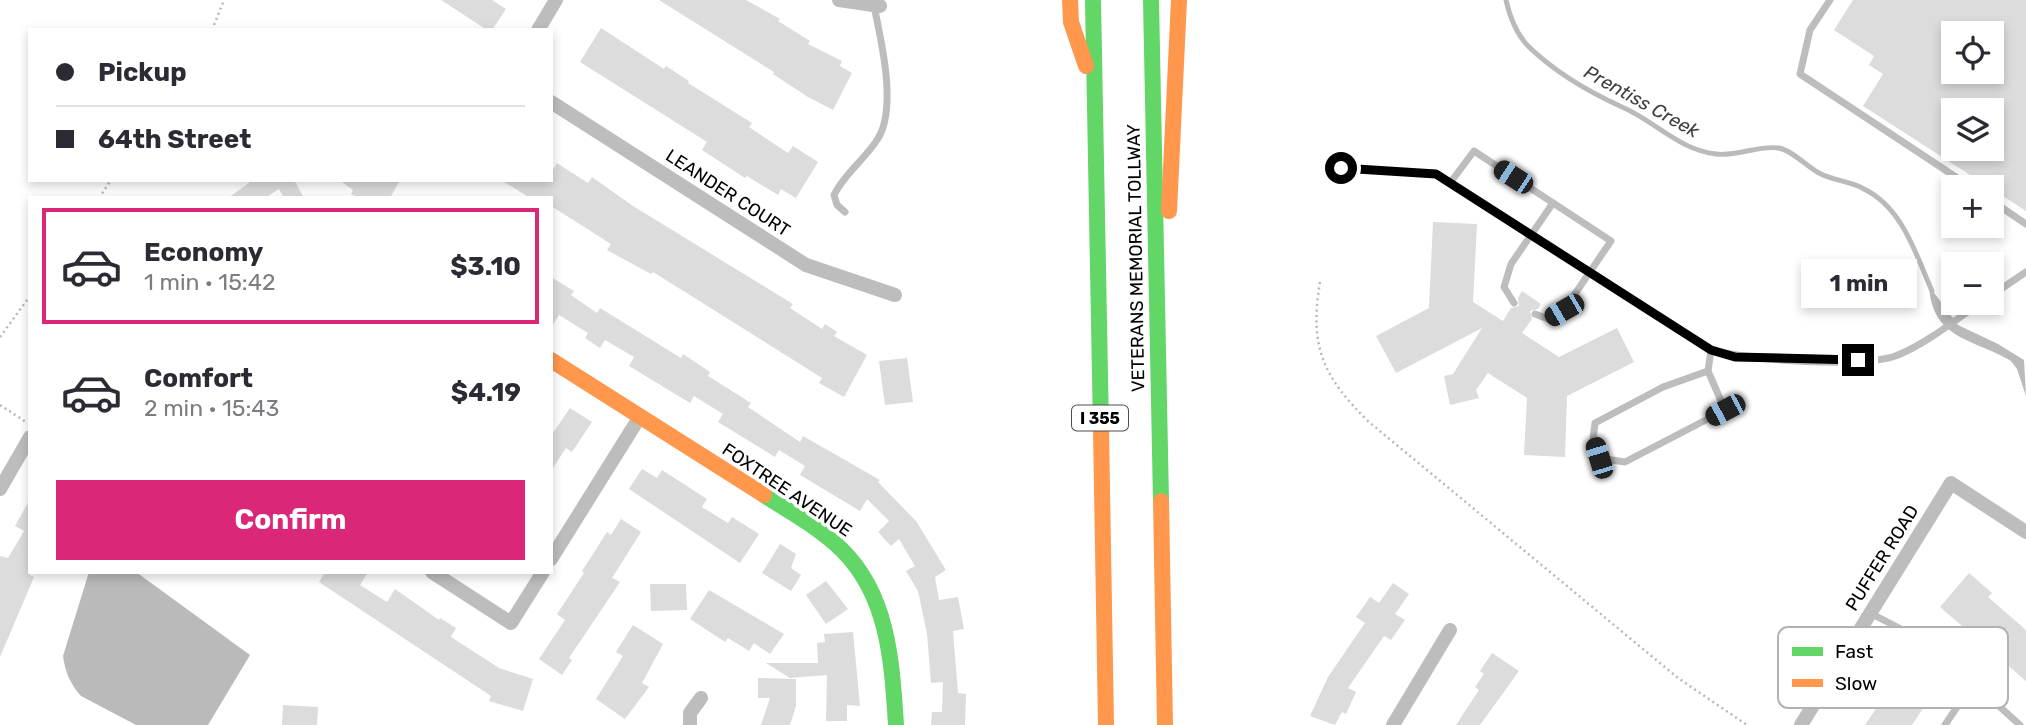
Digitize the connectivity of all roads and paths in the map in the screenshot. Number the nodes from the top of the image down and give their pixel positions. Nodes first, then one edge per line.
1 (224, 0) edge
2 (556, 0) edge
3 (839, 0) edge
4 (1070, 0) edge
5 (1093, 0) edge
6 (1151, 0) edge
7 (1179, 0) edge
8 (1830, 0) edge
9 (877, 6) joint
10 (213, 28) edge
11 (539, 28) edge
12 (1094, 91) junction
13 (553, 103) edge
14 (1329, 175) dead end
15 (1953, 175) edge
16 (1450, 184) junction
17 (1553, 203) junction
18 (2004, 209) edge
19 (845, 212) dead end
20 (2026, 224) edge
21 (1532, 236) junction
22 (1590, 272) junction
23 (2026, 272) edge
24 (1321, 282) dead end
25 (2004, 287) edge
26 (1155, 289) junction
27 (895, 295) dead end
28 (28, 299) edge
29 (1514, 303) dead end
30 (1535, 314) dead end
31 (1962, 315) edge
32 (0, 337) edge
33 (1711, 350) junction
34 (553, 361) edge
35 (1708, 371) junction
36 (0, 405) edge
37 (639, 418) junction
38 (28, 423) edge
39 (28, 440) edge
40 (0, 489) edge
41 (2026, 532) edge
42 (553, 556) edge
43 (435, 574) edge
44 (542, 574) edge
45 (1870, 613) junction
46 (1861, 627) edge
47 (1897, 627) edge
48 (1450, 630) dead end
49 (701, 698) dead end
50 (1811, 708) edge
51 (1956, 708) edge
52 (2001, 708) edge
53 (690, 725) edge
54 (896, 725) edge
55 (1106, 725) edge
56 (1165, 725) edge
57 (1392, 725) edge
58 (1747, 725) edge
59 (1801, 725) edge
60 (1945, 725) edge
61 (2020, 725) edge

1 - 10 path
2 - 11 street
3 - 9 street
4 - 12 main road
5 - 12 main road, I 355
6 - 26 main road, VETERANS MEMORIAL TOLLWAY
7 - 26 main road
8 - 15 lane
9 - 19 lane
12 - 55 main road, I 355
13 - 27 street, LEANDER COURT
14 - 16 lane
16 - 17 lane
16 - 21 lane
17 - 21 lane
17 - 22 lane
18 - 20 lane
21 - 22 lane
21 - 29 lane
22 - 30 lane
22 - 33 lane
23 - 25 lane
24 - 58 path
26 - 56 main road, VETERANS MEMORIAL TOLLWAY
28 - 32 path
31 - 33 lane
33 - 35 lane
34 - 37 main road, FOXTREE AVENUE
35 - 35 lane
36 - 38 path
37 - 42 street
37 - 54 main road, FOXTREE AVENUE
39 - 40 street
41 - 45 street, PUFFER ROAD
43 - 44 street
45 - 46 street, PUFFER ROAD
45 - 47 lane
48 - 57 street
49 - 53 street
50 - 59 street, PUFFER ROAD
51 - 60 lane
52 - 61 lane

